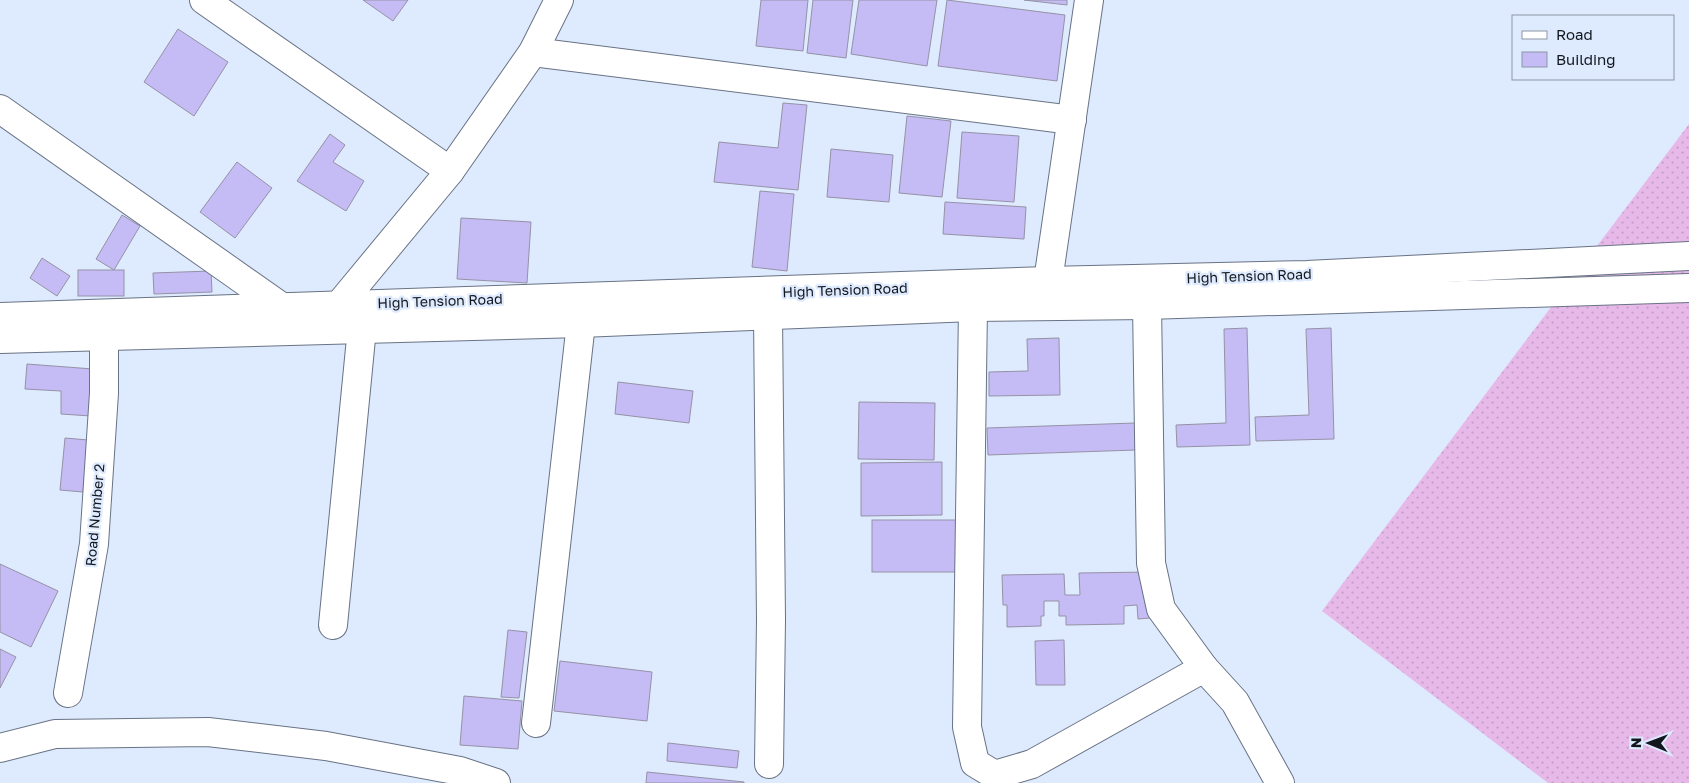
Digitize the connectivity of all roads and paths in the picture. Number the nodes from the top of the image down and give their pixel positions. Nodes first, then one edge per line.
1 (204, 0) edge
2 (1089, 0) edge
3 (555, 1) edge
4 (532, 52) junction
5 (0, 109) edge
6 (1072, 120) junction
7 (450, 171) junction
8 (1689, 256) edge
9 (1510, 264) junction
10 (1409, 270) junction
11 (1048, 281) junction
12 (1689, 288) edge
13 (1509, 294) junction
14 (1407, 297) junction
15 (1147, 305) junction
16 (973, 307) junction
17 (283, 308) junction
18 (355, 312) junction
19 (768, 315) junction
20 (0, 317) edge
21 (581, 323) junction
22 (104, 336) junction
23 (0, 339) edge
24 (333, 625) dead end
25 (1204, 668) junction
26 (68, 693) dead end
27 (536, 723) dead end
28 (0, 748) edge
29 (769, 764) dead end
30 (496, 783) edge
31 (1280, 783) edge

1 - 7 street
2 - 6 street
3 - 4 street
4 - 6 street
4 - 7 street
5 - 17 street
6 - 11 street
7 - 18 street
8 - 9 street, High Tension Road
9 - 10 street, High Tension Road
9 - 13 street
10 - 11 street, High Tension Road
10 - 14 street
11 - 18 street, High Tension Road
12 - 13 street, High Tension Road
13 - 14 street, High Tension Road
14 - 15 street, High Tension Road
15 - 16 street, High Tension Road
15 - 25 street
16 - 19 street, High Tension Road
16 - 25 street
17 - 18 street, High Tension Road
17 - 20 street, High Tension Road
18 - 21 street, High Tension Road
18 - 22 street, High Tension Road
18 - 24 street
19 - 21 street, High Tension Road
19 - 29 street
21 - 27 street
22 - 23 street, High Tension Road
22 - 26 street, Road Number 2
25 - 31 street
28 - 30 street

